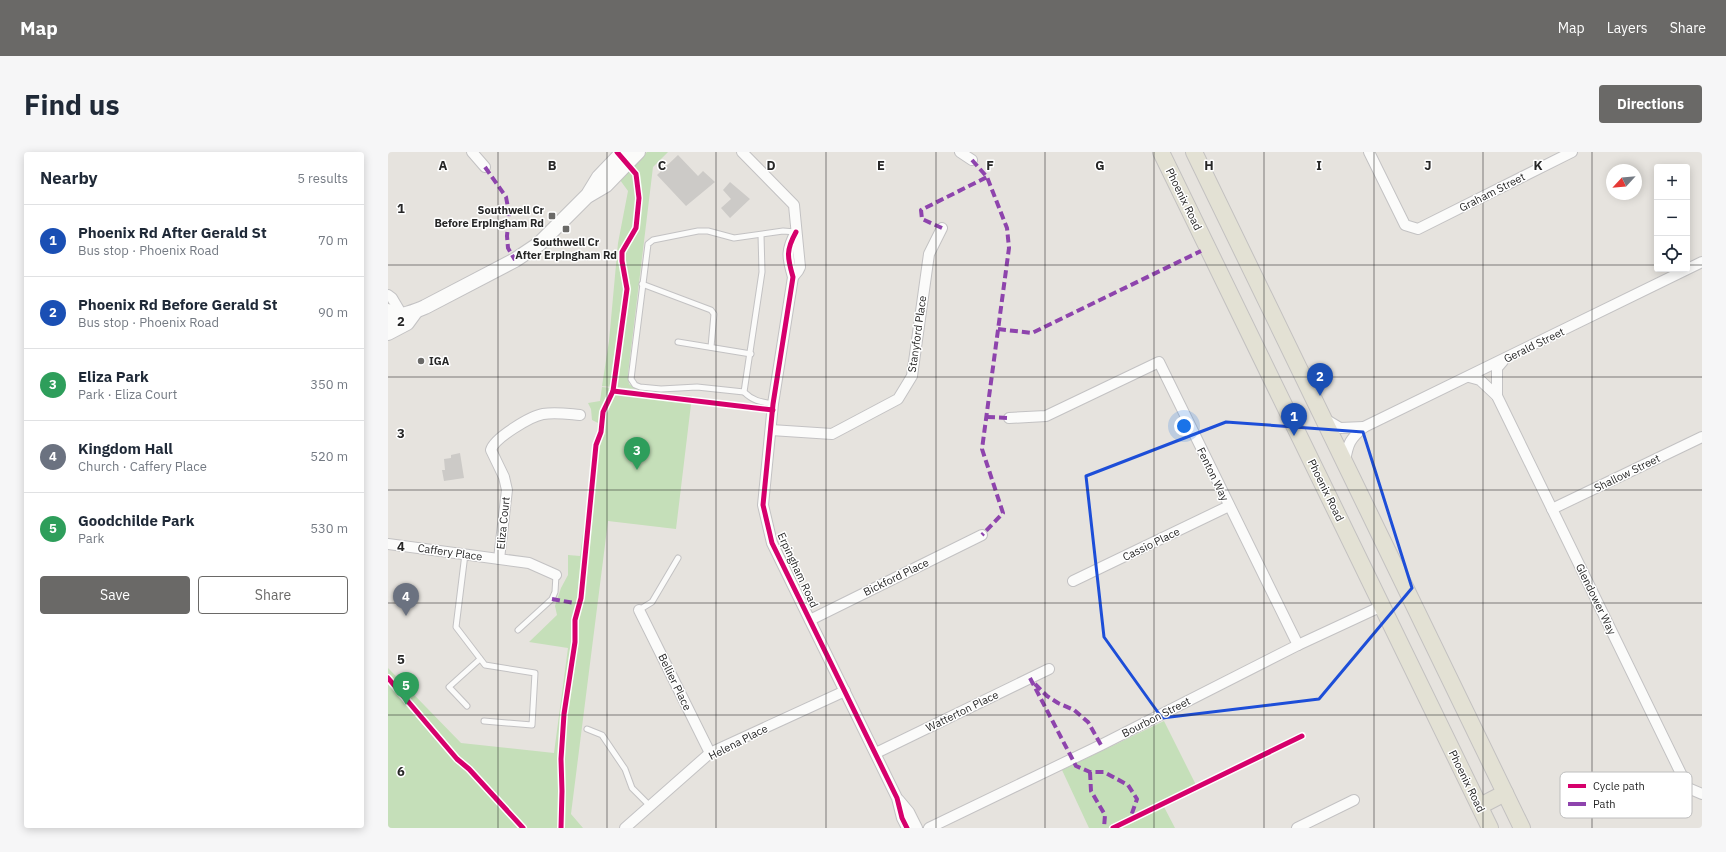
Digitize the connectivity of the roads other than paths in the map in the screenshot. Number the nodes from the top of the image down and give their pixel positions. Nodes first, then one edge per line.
1 (472, 152) edge
2 (623, 152) edge
3 (638, 152) edge
4 (742, 152) edge
5 (1161, 152) edge
6 (1194, 152) edge
7 (1369, 152) edge
8 (1572, 152) edge
9 (485, 167) dead end
10 (588, 195) junction
11 (942, 228) dead end
12 (796, 232) junction
13 (761, 235) junction
14 (1702, 262) edge
15 (642, 284) junction
16 (388, 295) edge
17 (397, 320) edge
18 (678, 342) dead end
19 (711, 348) junction
20 (751, 354) junction
21 (1505, 359) junction
22 (1469, 377) junction
23 (744, 392) junction
24 (1497, 396) junction
25 (773, 404) junction
26 (580, 415) dead end
27 (1009, 418) dead end
28 (1324, 419) junction
29 (1364, 427) junction
30 (770, 430) junction
31 (1701, 440) edge
32 (1345, 463) junction
33 (1229, 506) junction
34 (1552, 509) junction
35 (982, 535) dead end
36 (388, 544) edge
37 (465, 554) junction
38 (678, 558) dead end
39 (499, 559) junction
40 (556, 575) joint
41 (1072, 582) dead end
42 (1382, 606) junction
43 (639, 610) joint
44 (810, 620) junction
45 (518, 630) dead end
46 (1298, 645) junction
47 (480, 658) junction
48 (1048, 669) dead end
49 (845, 691) junction
50 (467, 706) dead end
51 (484, 721) dead end
52 (587, 729) dead end
53 (710, 753) junction
54 (876, 753) junction
55 (1680, 772) edge
56 (1692, 790) edge
57 (1505, 793) junction
58 (1702, 794) edge
59 (897, 798) junction
60 (1354, 800) dead end
61 (650, 806) junction
62 (1480, 806) junction
63 (624, 828) edge
64 (907, 828) edge
65 (917, 828) edge
66 (929, 828) edge
67 (1297, 828) edge
68 (1490, 828) edge
69 (1522, 828) edge

1 - 9 street
2 - 10 street
3 - 10 street
4 - 12 street, Erpingham Road
5 - 42 main road, Phoenix Road
6 - 28 main road
7 - 8 street, Graham Street
10 - 17 street
11 - 30 street, Stanyford Place
12 - 13 lane
12 - 25 street, Erpingham Road
13 - 15 lane
13 - 20 lane
14 - 21 street, Gerald Street
15 - 19 lane
15 - 23 lane
16 - 17 street
18 - 19 lane
19 - 20 lane
20 - 23 lane
21 - 22 street, Gerald Street
21 - 24 street, Glendower Way
22 - 24 street, Glendower Way
22 - 29 street, Gerald Street
23 - 25 lane
24 - 34 street, Glendower Way
25 - 30 street, Erpingham Road
26 - 39 street, Eliza Court
27 - 33 street, Fenton Way
28 - 29 street, Gerald Street
28 - 32 main road
29 - 32 street, Gerald Street
30 - 44 street, Erpingham Road
31 - 34 street, Shallow Street
32 - 57 main road
33 - 41 street, Cassio Place
33 - 46 street, Fenton Way
34 - 55 street, Glendower Way
35 - 44 street, Bickford Place
36 - 37 street, Caffery Place
37 - 39 street, Caffery Place
37 - 47 lane
38 - 43 lane
39 - 40 street, Caffery Place
40 - 45 lane
42 - 46 street, Bourbon Street
42 - 62 main road, Phoenix Road
43 - 53 street, Bellier Place
44 - 49 street, Erpingham Road
46 - 66 street, Bourbon Street
47 - 50 lane
47 - 51 lane
48 - 54 street, Watterton Place
49 - 53 street, Helena Place
49 - 54 street, Erpingham Road
52 - 61 lane
53 - 61 street, Helena Place
54 - 59 street, Erpingham Road
56 - 58 street, Glendower Way
57 - 62 main road
57 - 69 main road
59 - 64 street, Erpingham Road
59 - 65 street, Erpingham Road
60 - 67 street
61 - 63 street, Helena Place
62 - 68 main road, Phoenix Road

